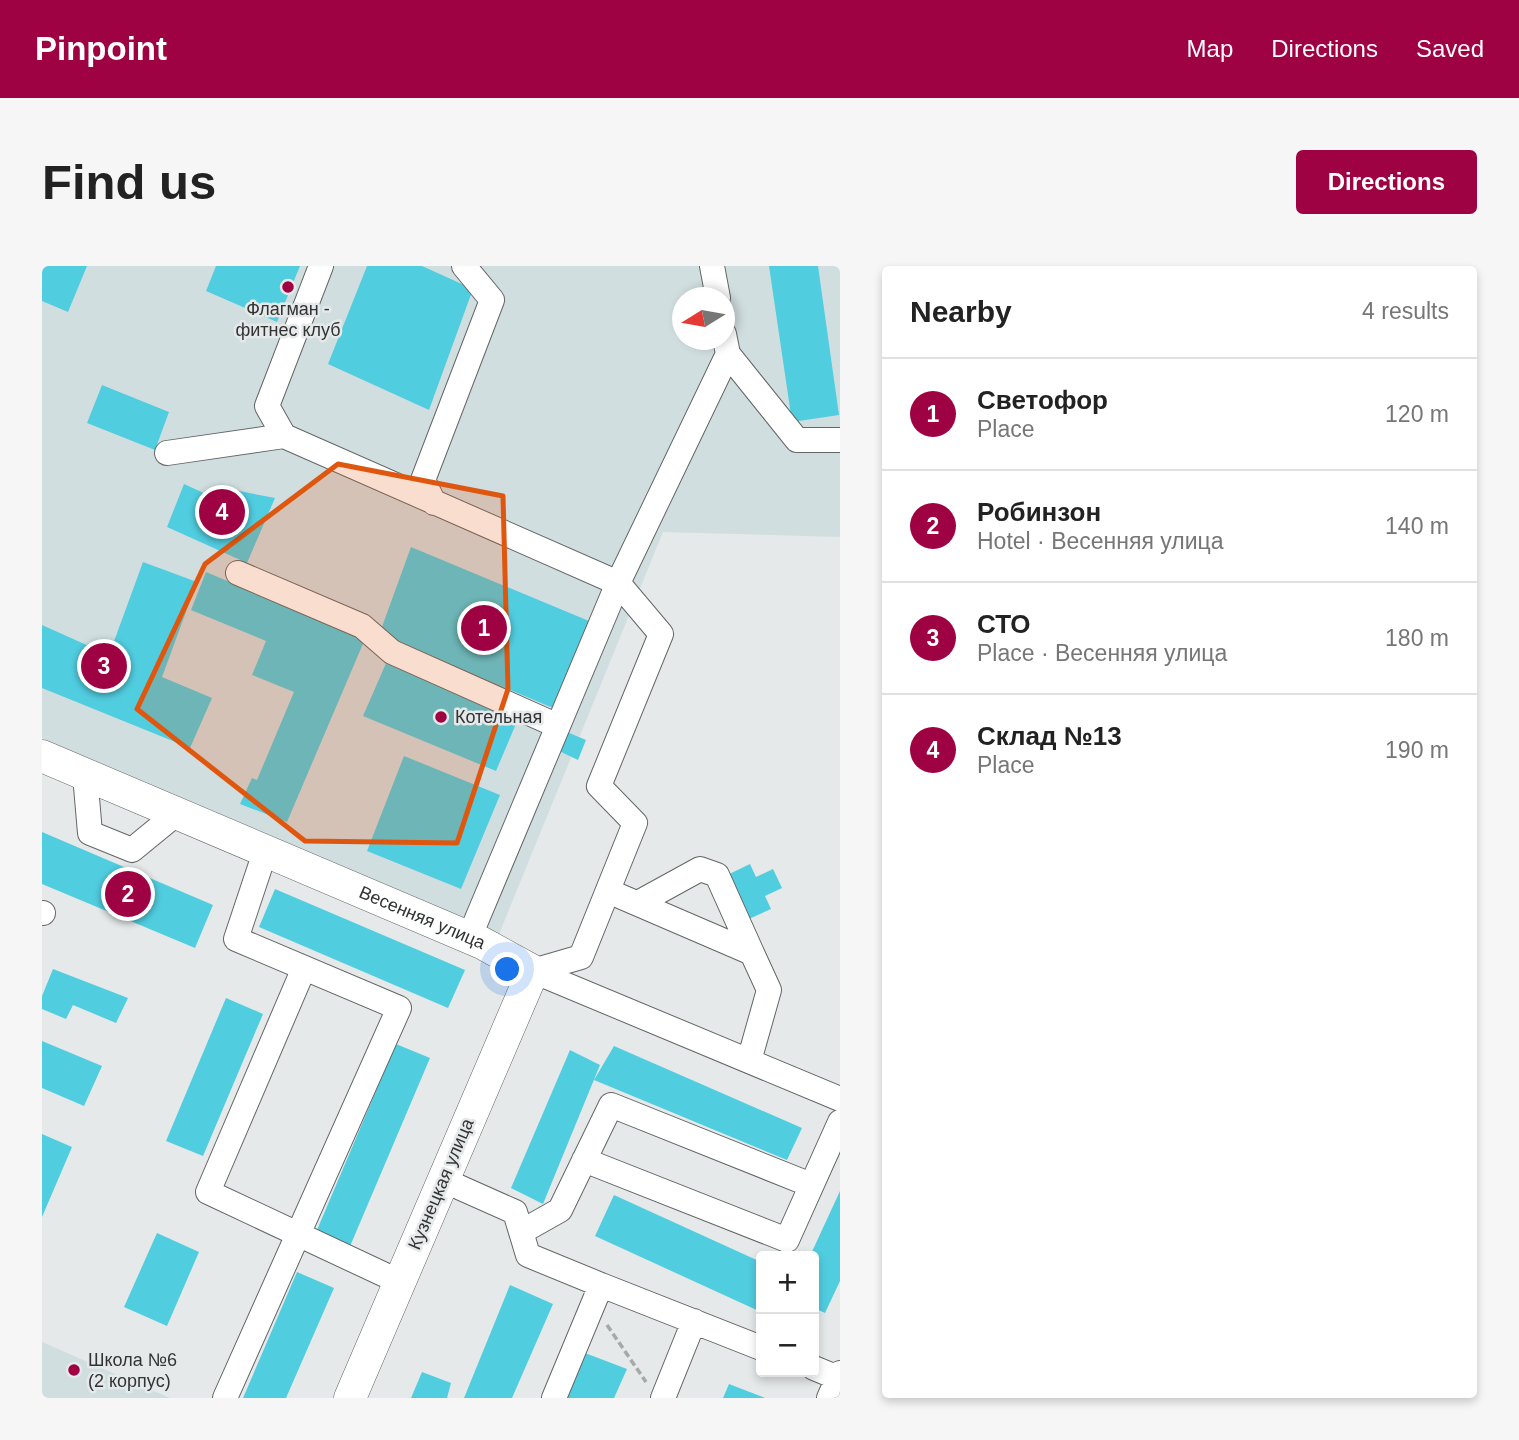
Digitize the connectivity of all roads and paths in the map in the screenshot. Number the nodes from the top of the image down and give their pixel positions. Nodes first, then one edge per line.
1 (321, 266) edge
2 (464, 266) edge
3 (712, 266) edge
4 (716, 287) edge
5 (723, 350) edge
6 (730, 350) edge
7 (284, 436) junction
8 (840, 440) edge
9 (167, 453) dead end
10 (434, 503) junction
11 (238, 573) dead end
12 (618, 583) junction
13 (558, 726) junction
14 (42, 756) edge
15 (85, 775) junction
16 (176, 814) junction
17 (265, 852) junction
18 (608, 891) junction
19 (638, 903) junction
20 (469, 938) junction
21 (752, 953) junction
22 (304, 968) junction
23 (533, 971) junction
24 (749, 1061) junction
25 (840, 1099) edge
26 (840, 1122) edge
27 (584, 1160) junction
28 (443, 1180) junction
29 (811, 1185) junction
30 (521, 1232) junction
31 (298, 1236) junction
32 (400, 1282) junction
33 (597, 1294) junction
34 (694, 1321) junction
35 (756, 1346) edge
36 (819, 1371) edge
37 (836, 1383) edge
38 (656, 1393) edge
39 (225, 1398) edge
40 (350, 1398) edge
41 (554, 1398) edge

1 - 7 street
2 - 10 street
3 - 4 street
5 - 12 street
6 - 8 street
7 - 9 street
7 - 10 street
10 - 12 street
11 - 13 street
12 - 13 street
12 - 18 street
13 - 20 street
14 - 15 main road, Весенняя улица
15 - 16 main road, Весенняя улица
15 - 16 street
16 - 17 main road, Весенняя улица
17 - 20 main road, Весенняя улица
17 - 22 street
18 - 19 street
18 - 23 street
19 - 21 street
19 - 21 street
20 - 23 main road, Весенняя улица
21 - 24 street
22 - 31 street
22 - 31 street
23 - 24 street, Весенняя улица
23 - 28 main road, Кузнецкая улица
24 - 25 street, Весенняя улица
26 - 29 street
27 - 29 street
27 - 29 street
27 - 30 street
28 - 30 street
28 - 32 main road, Кузнецкая улица
30 - 33 street
31 - 32 street
31 - 39 street
32 - 40 main road, Кузнецкая улица
33 - 34 street
33 - 38 path
33 - 41 street
34 - 35 street
34 - 38 street
36 - 37 street

